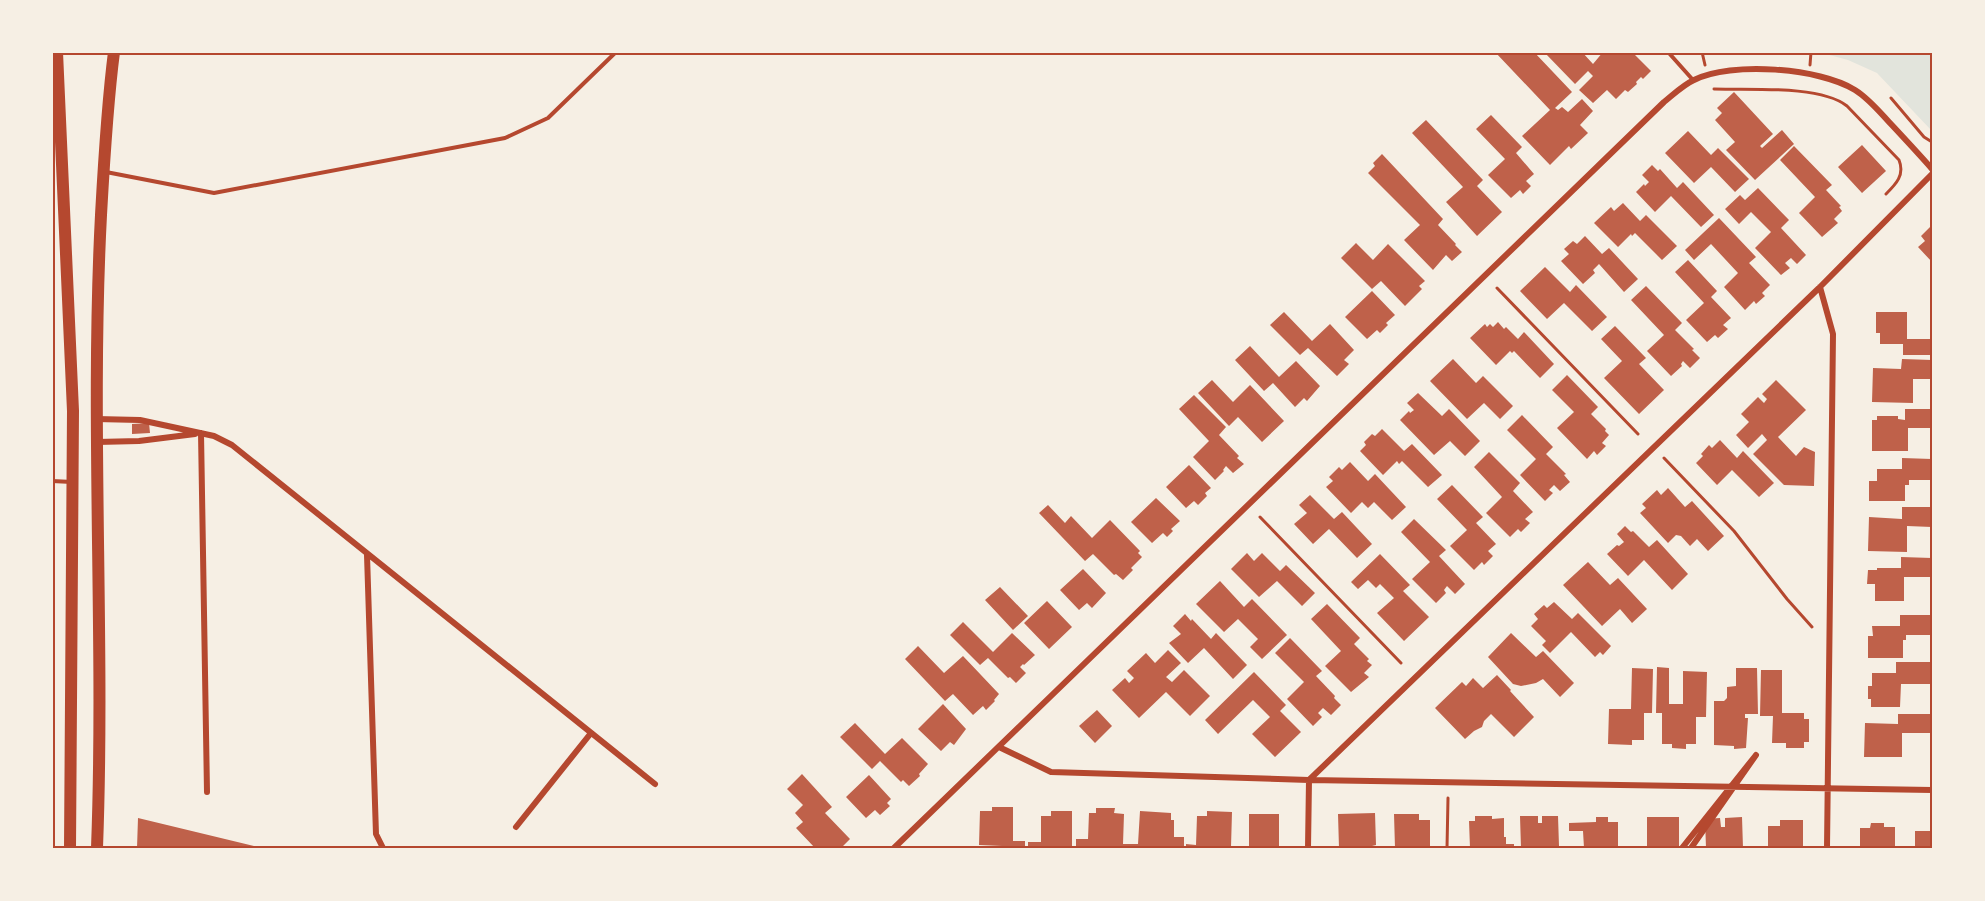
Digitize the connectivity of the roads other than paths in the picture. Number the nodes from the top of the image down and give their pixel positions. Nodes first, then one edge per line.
1 (114, 52) edge
2 (616, 52) edge
3 (1668, 52) edge
4 (56, 53) edge
5 (1693, 80) junction
6 (1932, 169) edge
7 (104, 172) junction
8 (1932, 174) edge
9 (1820, 287) junction
10 (96, 419) junction
11 (201, 433) junction
12 (96, 442) junction
13 (52, 481) edge
14 (72, 482) junction
15 (368, 555) junction
16 (591, 733) junction
17 (999, 747) junction
18 (1309, 780) junction
19 (655, 784) dead end
20 (1827, 790) junction
21 (1932, 790) edge
22 (207, 792) dead end
23 (516, 827) dead end
24 (70, 849) edge
25 (97, 849) edge
26 (383, 849) edge
27 (894, 849) edge
28 (1308, 849) edge
29 (1682, 849) edge
30 (1691, 849) edge
31 (1827, 849) edge

1 - 7 highway
2 - 7 lane
3 - 5 lane
4 - 14 highway
5 - 6 street
5 - 17 street
7 - 10 highway
8 - 9 street
9 - 18 street
9 - 20 street
10 - 11 street
10 - 12 highway
11 - 12 street
11 - 15 street
11 - 22 street
12 - 25 highway
13 - 14 lane
14 - 24 highway
15 - 16 street
15 - 26 street
16 - 19 street
16 - 23 street
17 - 18 street
17 - 27 street
18 - 20 street
18 - 28 street
20 - 21 street
20 - 31 street
29 - 30 street

